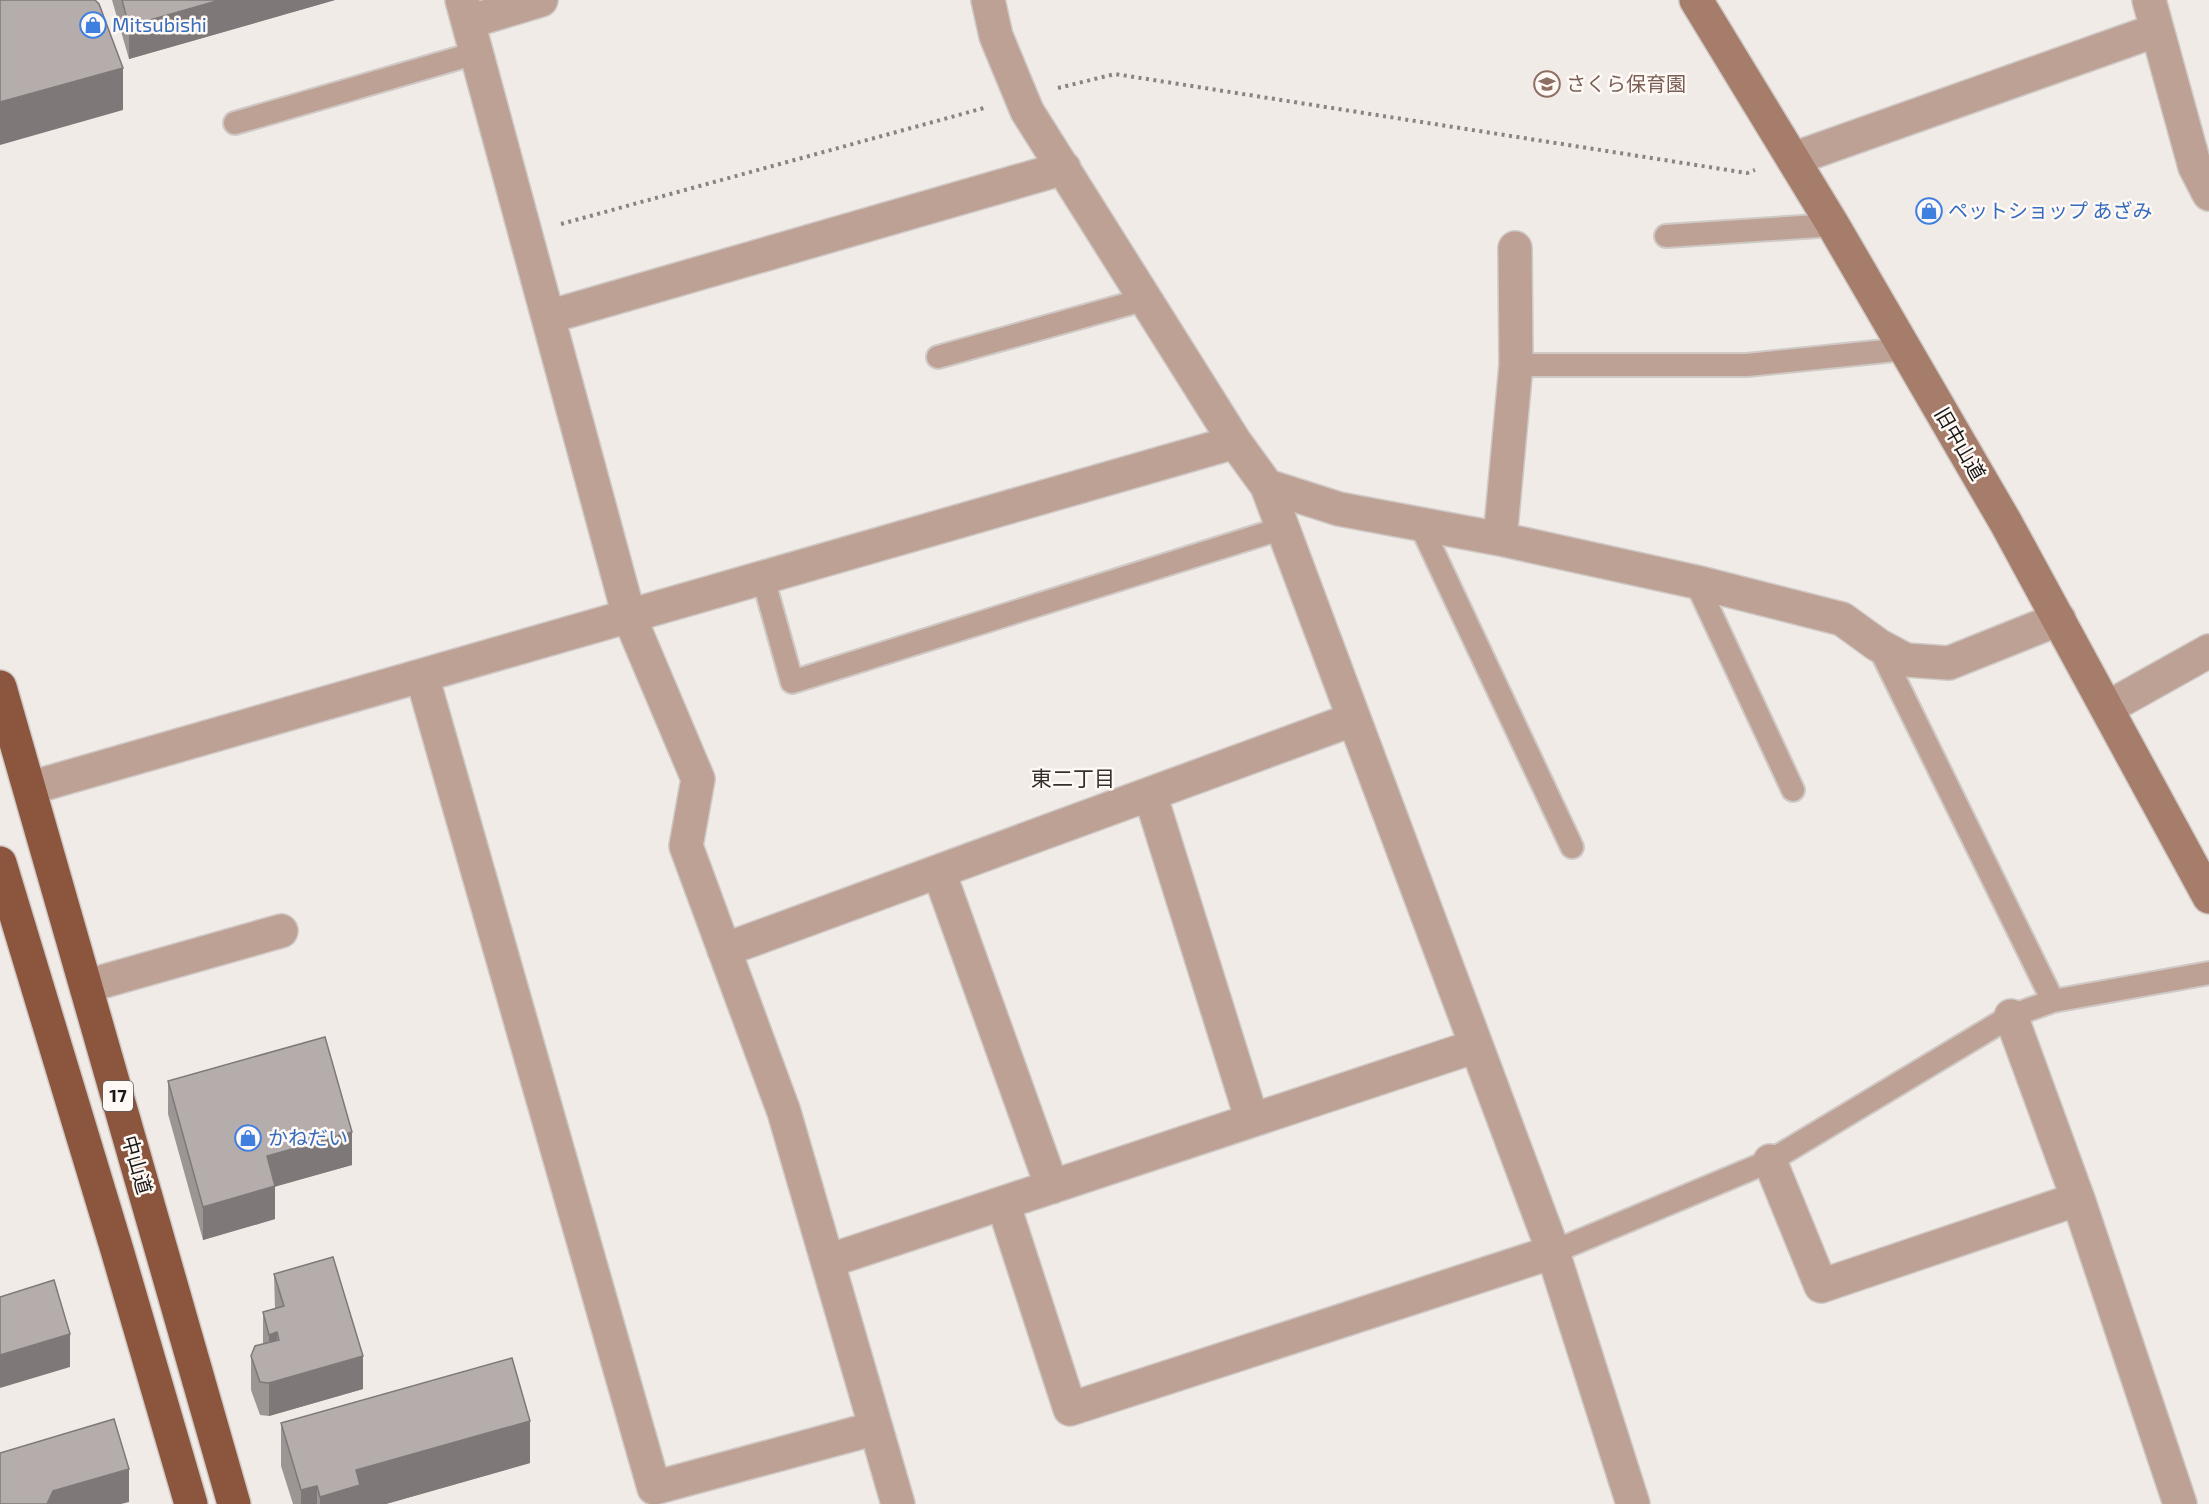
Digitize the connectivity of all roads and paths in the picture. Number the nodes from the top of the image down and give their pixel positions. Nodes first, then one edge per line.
1 (541, 0) edge
2 (988, 0) edge
3 (1696, 0) edge
4 (465, 11) edge
5 (2153, 15) edge
6 (476, 54) junction
7 (1022, 97) junction
8 (235, 123) dead end
9 (1793, 159) junction
10 (1064, 168) junction
11 (2209, 194) edge
12 (1833, 225) junction
13 (525, 234) junction
14 (1666, 236) dead end
15 (1515, 248) dead end
16 (1146, 299) junction
17 (548, 317) junction
18 (1905, 350) junction
19 (938, 357) dead end
20 (1516, 365) junction
21 (1235, 442) junction
22 (1268, 486) junction
23 (1420, 524) junction
24 (1283, 528) junction
25 (1500, 539) junction
26 (763, 578) junction
27 (1696, 582) junction
28 (629, 616) junction
29 (2059, 620) junction
30 (1878, 645) junction
31 (2209, 651) edge
32 (422, 676) junction
33 (0, 687) edge
34 (2107, 708) junction
35 (1354, 719) junction
36 (30, 788) junction
37 (1793, 790) dead end
38 (1150, 794) junction
39 (1572, 847) dead end
40 (0, 863) edge
41 (939, 872) junction
42 (2209, 897) edge
43 (281, 931) dead end
44 (724, 950) junction
45 (2209, 974) edge
46 (87, 986) junction
47 (2053, 1001) junction
48 (2011, 1016) junction
49 (1476, 1046) junction
50 (1252, 1120) junction
51 (1770, 1161) junction
52 (1052, 1187) junction
53 (2078, 1199) junction
54 (1003, 1203) junction
55 (1553, 1252) junction
56 (828, 1261) junction
57 (876, 1428) junction
58 (191, 1504) edge
59 (234, 1504) edge
60 (898, 1504) edge
61 (1633, 1504) edge
62 (2180, 1504) edge

1 - 4 street
2 - 7 street
3 - 9 main road, 旧中山道
4 - 6 street
5 - 9 street
5 - 11 street
6 - 8 lane
6 - 13 street
7 - 9 path
7 - 10 street
7 - 13 path
9 - 12 main road, 旧中山道
10 - 16 street
10 - 17 street
12 - 14 lane
12 - 18 main road, 旧中山道
13 - 17 street
15 - 20 street
16 - 19 lane
16 - 21 street
17 - 28 street
18 - 20 lane
18 - 29 main road, 旧中山道
20 - 25 street
21 - 22 street
21 - 26 street
22 - 23 street
22 - 24 street
23 - 25 street
23 - 39 lane
24 - 26 lane
24 - 35 street
25 - 27 street
26 - 28 street
27 - 30 street
27 - 37 lane
28 - 32 street
28 - 44 street
29 - 30 street
29 - 34 main road, 旧中山道
30 - 47 lane
31 - 34 street
32 - 36 street
32 - 57 street
33 - 36 highway, 中山道 / 17
34 - 42 main road, 旧中山道
35 - 38 street
35 - 49 street
36 - 46 highway, 中山道 / 17
38 - 41 street
38 - 50 street
40 - 58 highway, 17
41 - 44 street
41 - 52 street
43 - 46 street
44 - 56 street
45 - 47 lane
46 - 59 highway, 中山道 / 17
47 - 48 lane
48 - 51 lane
48 - 53 street
49 - 50 street
49 - 55 street
50 - 52 street
51 - 53 street
51 - 55 lane
52 - 54 street
53 - 62 street
54 - 55 street
54 - 56 street
55 - 61 street
56 - 57 street
57 - 60 street

